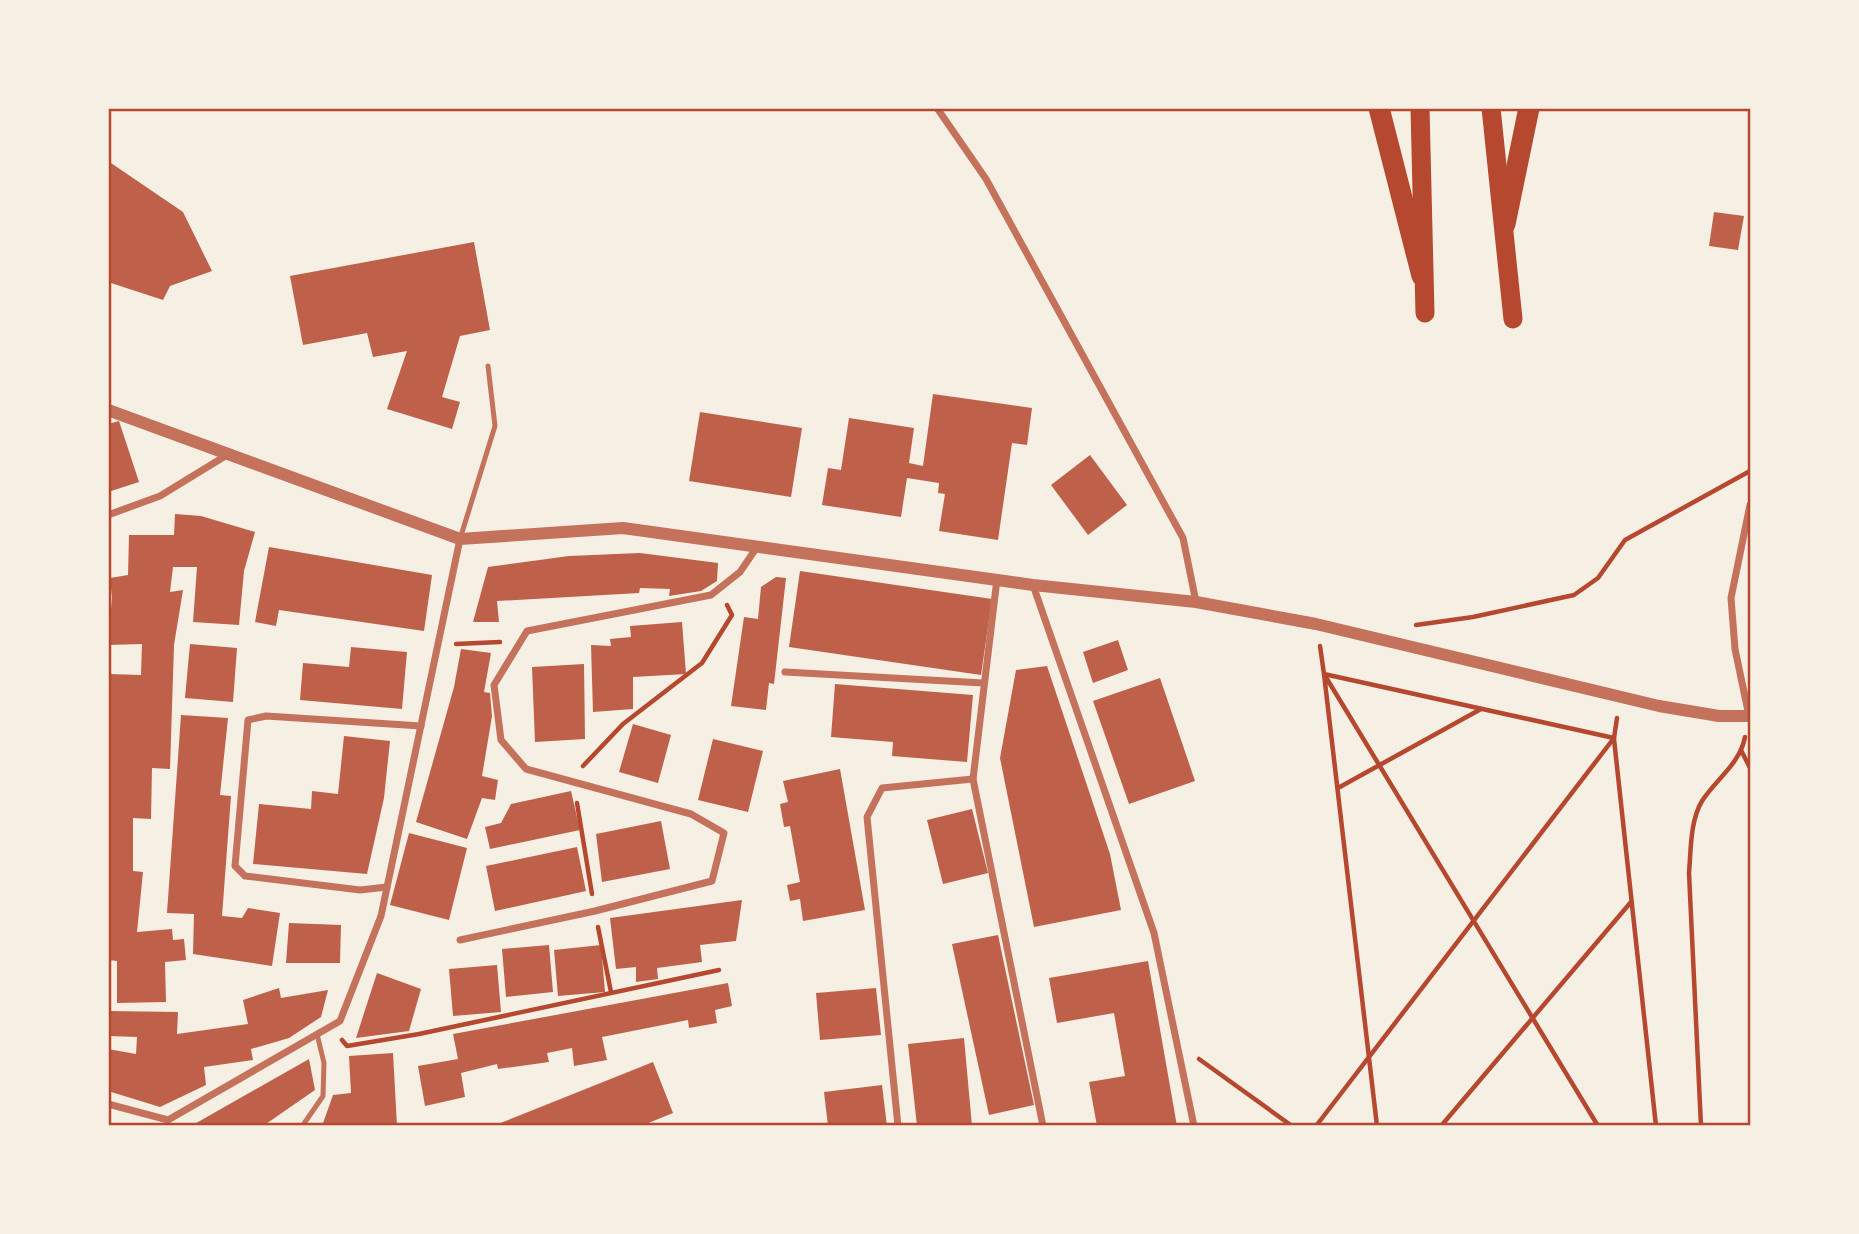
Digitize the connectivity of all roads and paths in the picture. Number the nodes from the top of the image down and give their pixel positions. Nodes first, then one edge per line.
1 (937, 108) edge
2 (1379, 108) edge
3 (1420, 108) edge
4 (1491, 108) edge
5 (1528, 108) edge
6 (1505, 224) junction
7 (1422, 276) junction
8 (1425, 313) dead end
9 (1513, 318) dead end
10 (488, 366) dead end
11 (108, 410) edge
12 (227, 454) junction
13 (1751, 471) edge
14 (1751, 505) edge
15 (108, 515) edge
16 (460, 539) junction
17 (757, 547) junction
18 (997, 579) junction
19 (1032, 585) junction
20 (1196, 601) junction
21 (726, 603) dead end
22 (1316, 624) junction
23 (1408, 626) dead end
24 (520, 642) junction
25 (438, 644) junction
26 (785, 672) dead end
27 (1324, 674) junction
28 (983, 683) junction
29 (1620, 696) junction
30 (1481, 708) junction
31 (1750, 716) edge
32 (421, 726) junction
33 (1614, 738) junction
34 (1742, 752) junction
35 (1379, 765) junction
36 (1751, 768) edge
37 (973, 779) junction
38 (570, 781) junction
39 (1338, 788) junction
40 (577, 802) dead end
41 (387, 887) junction
42 (1631, 902) junction
43 (595, 911) junction
44 (1474, 920) junction
45 (460, 940) dead end
46 (719, 970) dead end
47 (611, 992) dead end
48 (1532, 1018) junction
49 (331, 1026) junction
50 (317, 1034) junction
51 (1176, 1043) junction
52 (1369, 1056) junction
53 (108, 1104) edge
54 (303, 1125) edge
55 (898, 1125) edge
56 (1042, 1125) edge
57 (1194, 1125) edge
58 (1292, 1125) edge
59 (1316, 1125) edge
60 (1377, 1125) edge
61 (1441, 1125) edge
62 (1598, 1125) edge
63 (1656, 1125) edge
64 (1701, 1125) edge

1 - 20 street
2 - 7 highway
3 - 7 highway
4 - 6 highway
5 - 6 highway
6 - 9 highway
7 - 8 highway
10 - 16 lane
11 - 12 street
12 - 15 street
12 - 16 street
13 - 23 path
14 - 31 street
16 - 17 street
16 - 25 street
17 - 18 street
17 - 24 street
18 - 19 street
18 - 28 street
19 - 20 street
19 - 51 street
20 - 22 street
21 - 38 path
22 - 27 path
22 - 29 street
24 - 25 path
24 - 38 street
25 - 32 street
26 - 28 street
27 - 30 path
27 - 35 path
27 - 39 path
28 - 37 street
29 - 31 street
29 - 33 path
30 - 33 path
30 - 35 path
31 - 34 path
32 - 41 street
32 - 41 street
33 - 42 path
33 - 44 path
34 - 36 path
34 - 64 path
35 - 39 path
35 - 44 path
37 - 55 street
37 - 56 street
38 - 43 street
39 - 52 path
40 - 43 path
41 - 49 street
42 - 48 path
42 - 63 path
43 - 45 street
43 - 47 path
44 - 48 path
44 - 52 path
46 - 49 path
48 - 61 path
48 - 62 path
49 - 50 street
50 - 53 street
50 - 54 lane
51 - 57 street
51 - 58 path
52 - 59 path
52 - 60 path

